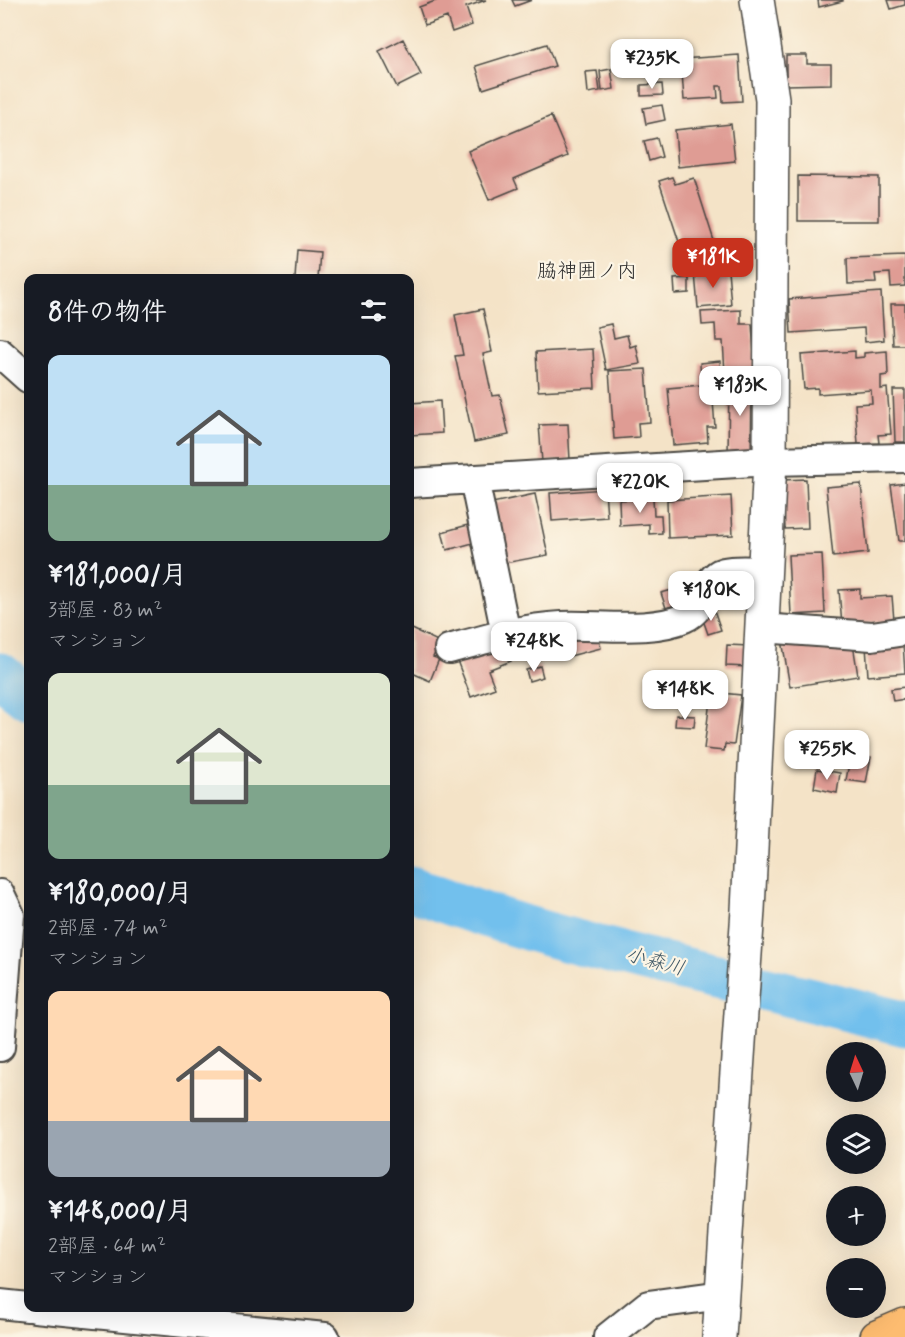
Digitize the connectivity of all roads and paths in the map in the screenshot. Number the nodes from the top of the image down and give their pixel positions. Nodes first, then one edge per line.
1 (757, 0) edge
2 (0, 353) edge
3 (24, 374) edge
4 (905, 458) edge
5 (771, 461) junction
6 (474, 478) junction
7 (414, 483) edge
8 (765, 571) junction
9 (762, 628) junction
10 (905, 631) edge
11 (506, 634) junction
12 (449, 649) dead end
13 (0, 894) edge
14 (0, 1047) edge
15 (722, 1296) junction
16 (0, 1305) edge
17 (24, 1307) edge
18 (75, 1312) edge
19 (905, 1325) edge
20 (325, 1337) edge
21 (608, 1337) edge
22 (719, 1337) edge
23 (877, 1337) edge

1 - 5 street
2 - 3 street
4 - 5 street
5 - 6 street
5 - 8 street
6 - 7 street
6 - 11 street
8 - 9 street
8 - 11 street
9 - 10 street
9 - 15 street
11 - 12 street
13 - 14 street
15 - 21 street
15 - 22 street
16 - 17 street
18 - 20 street
19 - 23 highway

